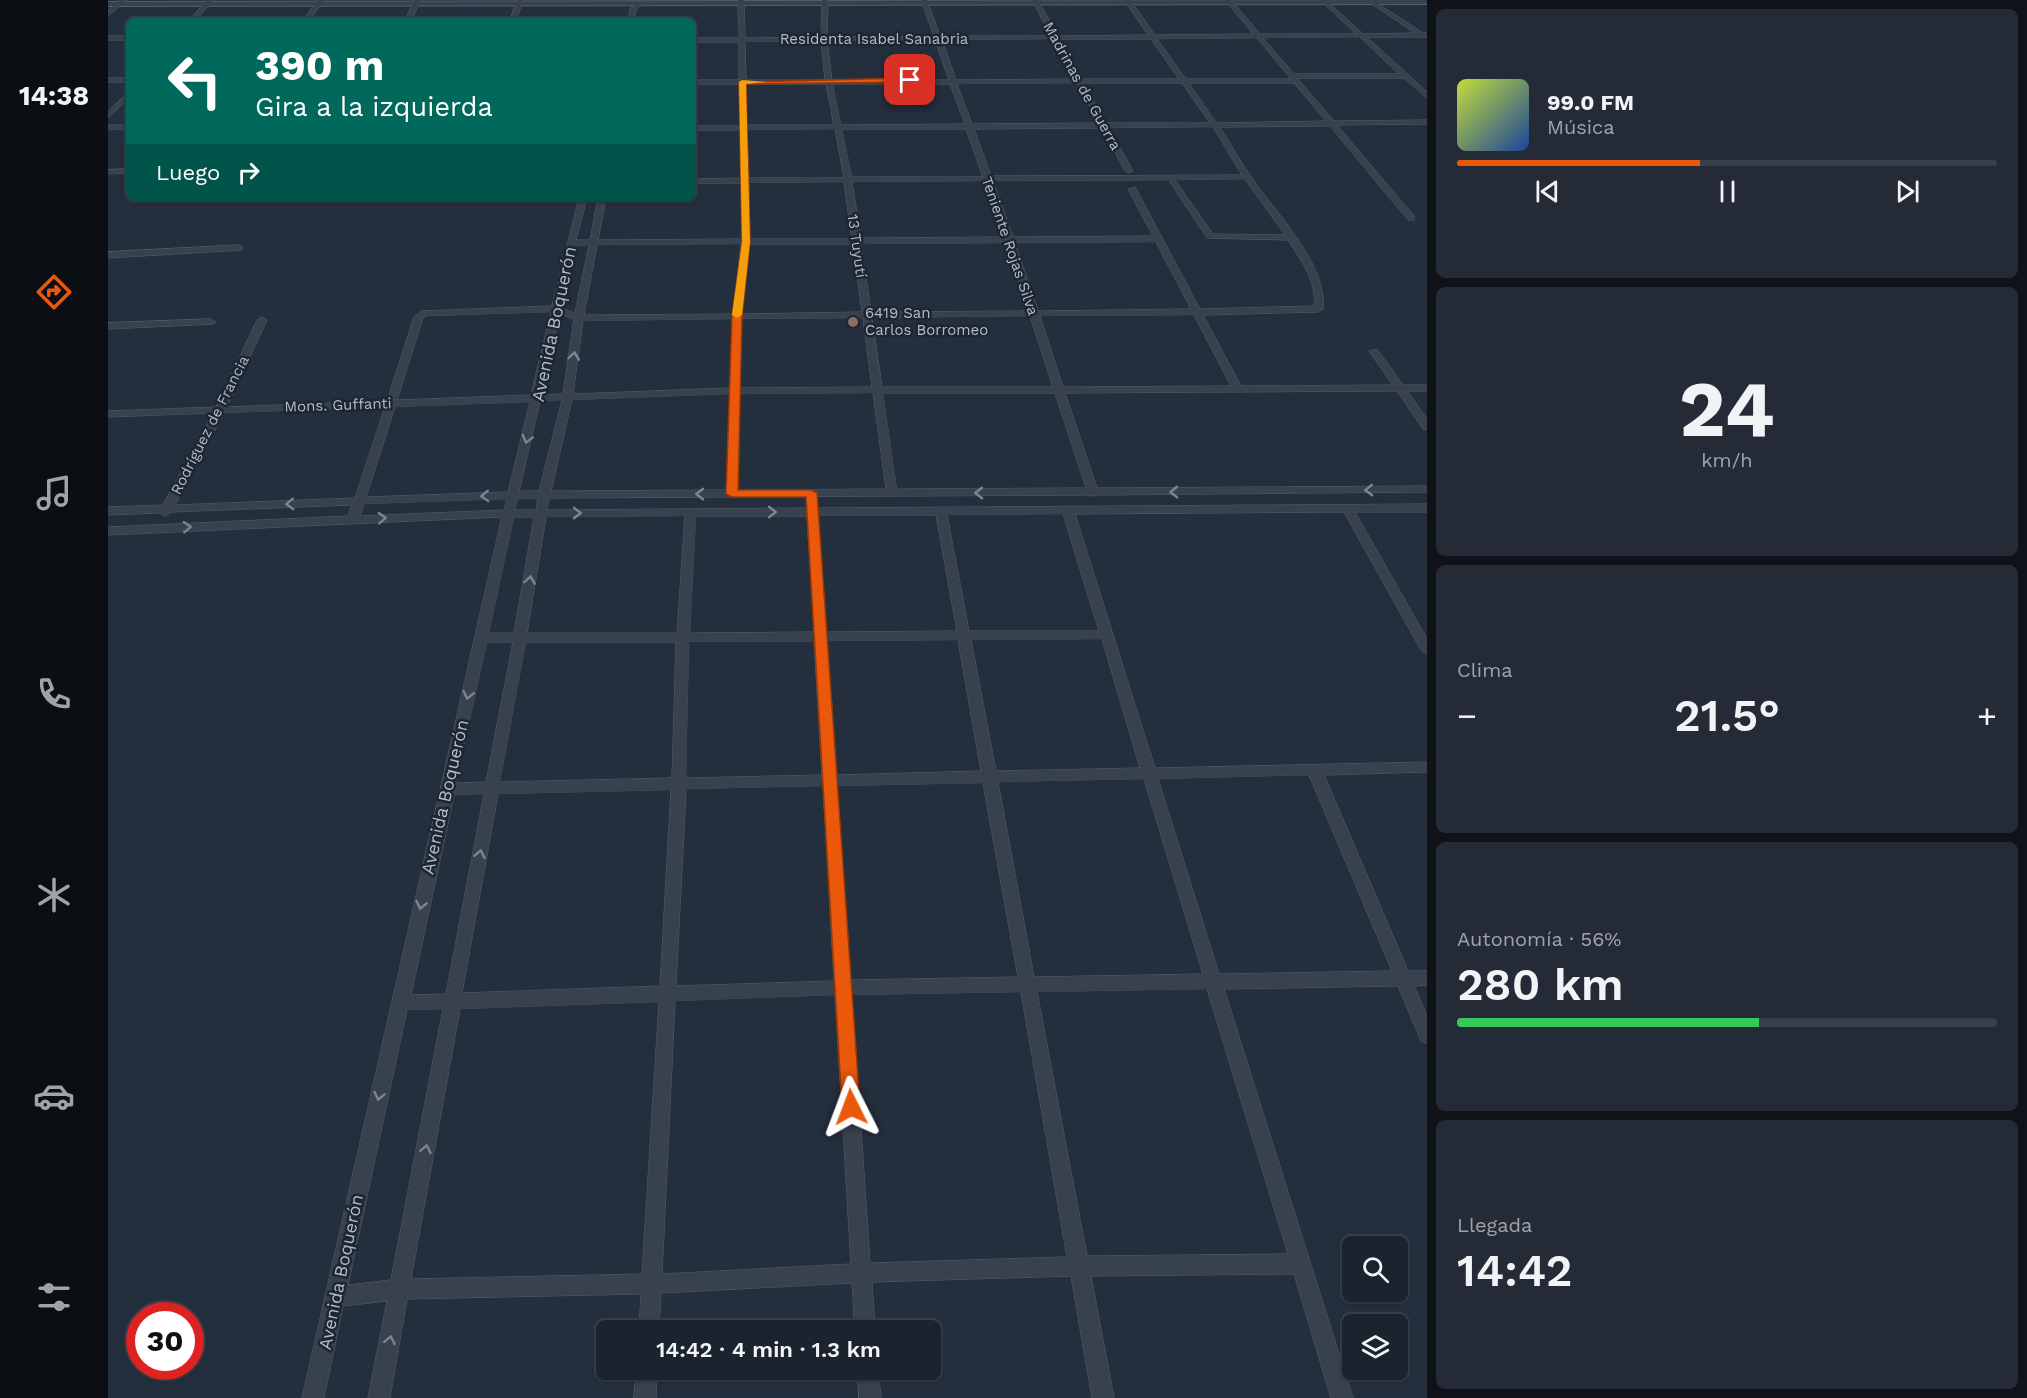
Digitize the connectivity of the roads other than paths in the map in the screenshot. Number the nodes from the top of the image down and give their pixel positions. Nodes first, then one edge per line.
1 (1324, 1) edge
2 (122, 2) edge
3 (208, 2) edge
4 (320, 2) edge
5 (417, 2) edge
6 (520, 2) edge
7 (741, 2) edge
8 (825, 2) edge
9 (924, 2) edge
10 (1036, 2) edge
11 (1128, 2) edge
12 (1229, 2) edge
13 (1427, 2) edge
14 (1374, 3) junction
15 (108, 4) edge
16 (632, 4) edge
17 (108, 14) edge
18 (195, 18) edge
19 (308, 18) edge
20 (409, 18) edge
21 (514, 18) edge
22 (1362, 36) junction
23 (1426, 36) edge
24 (1152, 37) junction
25 (1260, 37) junction
26 (108, 38) edge
27 (126, 38) edge
28 (936, 38) junction
29 (1055, 38) junction
30 (741, 39) junction
31 (824, 39) junction
32 (696, 40) edge
33 (1406, 76) junction
34 (1295, 79) junction
35 (108, 80) edge
36 (126, 80) edge
37 (951, 80) junction
38 (1078, 80) junction
39 (1181, 80) junction
40 (829, 81) junction
41 (696, 82) edge
42 (742, 82) junction
43 (1426, 94) edge
44 (126, 97) edge
45 (108, 116) edge
46 (1427, 122) edge
47 (1333, 124) junction
48 (1215, 125) junction
49 (1103, 126) junction
50 (108, 127) edge
51 (126, 127) edge
52 (839, 127) junction
53 (968, 127) junction
54 (696, 128) edge
55 (744, 128) junction
56 (126, 171) edge
57 (1129, 171) dead end
58 (108, 172) edge
59 (1247, 177) junction
60 (848, 179) junction
61 (988, 179) junction
62 (746, 180) junction
63 (696, 181) edge
64 (1174, 182) dead end
65 (1132, 189) dead end
66 (582, 201) edge
67 (601, 201) edge
68 (1411, 218) dead end
69 (1293, 238) junction
70 (1159, 239) junction
71 (856, 241) junction
72 (1010, 241) junction
73 (746, 242) junction
74 (571, 243) junction
75 (593, 243) junction
76 (239, 248) dead end
77 (108, 255) edge
78 (554, 309) junction
79 (1197, 312) junction
80 (1033, 313) junction
81 (867, 315) junction
82 (737, 316) junction
83 (579, 318) junction
84 (262, 320) dead end
85 (211, 322) dead end
86 (108, 326) edge
87 (1374, 351) dead end
88 (1058, 388) junction
89 (1400, 388) junction
90 (1427, 388) edge
91 (1238, 389) junction
92 (735, 391) junction
93 (878, 391) junction
94 (568, 396) junction
95 (538, 398) junction
96 (393, 403) junction
97 (220, 410) junction
98 (108, 414) edge
99 (1427, 427) edge
100 (1427, 489) edge
101 (892, 492) junction
102 (811, 493) junction
103 (1093, 493) junction
104 (732, 494) junction
105 (513, 495) junction
106 (544, 495) junction
107 (357, 501) junction
108 (167, 508) junction
109 (1347, 508) junction
110 (1427, 508) edge
111 (1068, 510) junction
112 (108, 511) edge
113 (941, 511) junction
114 (691, 512) junction
115 (813, 512) junction
116 (541, 513) junction
117 (509, 514) junction
118 (353, 520) junction
119 (158, 529) junction
120 (108, 531) edge
121 (964, 634) junction
122 (1107, 634) junction
123 (481, 638) junction
124 (520, 638) junction
125 (683, 638) junction
126 (821, 638) junction
127 (1427, 650) edge
128 (1427, 767) edge
129 (1314, 769) junction
130 (1149, 772) junction
131 (990, 776) junction
132 (831, 781) junction
133 (680, 784) junction
134 (447, 789) junction
135 (492, 789) junction
136 (1402, 978) junction
137 (1427, 978) edge
138 (1214, 981) junction
139 (1028, 986) junction
140 (844, 989) junction
141 (668, 995) junction
142 (453, 1001) junction
143 (399, 1003) junction
144 (1427, 1035) edge
145 (1301, 1264) junction
146 (1079, 1266) junction
147 (860, 1273) junction
148 (652, 1284) junction
149 (400, 1289) junction
150 (335, 1297) junction
151 (650, 1320) edge
152 (864, 1320) edge
153 (646, 1380) edge
154 (869, 1380) edge
155 (313, 1398) edge
156 (379, 1398) edge
157 (645, 1398) edge
158 (870, 1398) edge
159 (1103, 1398) edge
160 (1342, 1398) edge

1 - 12 street
1 - 14 street
1 - 22 street
2 - 3 street
2 - 15 street
2 - 17 street
3 - 4 street
3 - 18 street
4 - 5 street
4 - 19 street
5 - 6 street
5 - 20 street
6 - 16 street
6 - 21 street
7 - 8 street
7 - 16 street
7 - 30 street
8 - 9 street
8 - 31 street, 13 Tuyutí
9 - 10 street
9 - 28 street, Teniente Rojas Silva
10 - 11 street
10 - 29 street, Madrinas de Guerra
11 - 12 street
11 - 24 street
12 - 25 street
13 - 14 street
14 - 23 street
22 - 23 street, Residenta Isabel Sanabria
22 - 25 street, Residenta Isabel Sanabria
22 - 33 street
24 - 25 street, Residenta Isabel Sanabria
24 - 29 street, Residenta Isabel Sanabria
24 - 39 street
25 - 34 street
26 - 27 street
28 - 29 street, Residenta Isabel Sanabria
28 - 31 street, Residenta Isabel Sanabria
28 - 37 street, Teniente Rojas Silva
29 - 38 street, Madrinas de Guerra
30 - 31 street, Residenta Isabel Sanabria
30 - 32 street, Residenta Isabel Sanabria
30 - 42 street
31 - 40 street, 13 Tuyutí
33 - 34 street
33 - 43 street
34 - 39 street
34 - 47 street
35 - 36 street
37 - 38 street
37 - 40 street
37 - 53 street, Teniente Rojas Silva
38 - 39 street
38 - 49 street, Madrinas de Guerra
39 - 48 street
40 - 42 street
40 - 52 street, 13 Tuyutí
41 - 42 street
42 - 55 street
44 - 45 street
46 - 47 street
47 - 48 street
47 - 68 street
48 - 49 street
48 - 59 street
49 - 53 street
49 - 57 street, Madrinas de Guerra
50 - 51 street
52 - 53 street
52 - 55 street
52 - 60 street, 13 Tuyutí
53 - 61 street, Teniente Rojas Silva
54 - 55 street
55 - 62 street
56 - 58 street
59 - 61 street
59 - 69 street
60 - 61 street
60 - 62 street
60 - 71 street, 13 Tuyutí
61 - 72 street, Teniente Rojas Silva
62 - 63 street
62 - 73 street
64 - 69 street
65 - 70 street
66 - 74 street, Avenida Boquerón
67 - 75 street, Avenida Boquerón
69 - 79 street
70 - 72 street
70 - 79 street
71 - 72 street
71 - 73 street
71 - 81 street, 13 Tuyutí
72 - 80 street, Teniente Rojas Silva
73 - 75 street
73 - 82 street
74 - 75 street
74 - 78 street, Avenida Boquerón
75 - 83 street, Avenida Boquerón
76 - 77 street
78 - 83 street
78 - 95 street, Avenida Boquerón
78 - 96 street
79 - 80 street
79 - 91 street
80 - 81 street
80 - 88 street, Teniente Rojas Silva
81 - 82 street
81 - 93 street, 13 Tuyutí
82 - 83 street
82 - 92 street
94 -> 83 street, Avenida Boquerón
84 - 97 street, Rodríguez de Francia
85 - 86 street
87 - 89 street
88 - 91 street, Mons. Guffanti
88 - 93 street, Mons. Guffanti
88 - 103 street, Teniente Rojas Silva
89 - 90 street, Mons. Guffanti
89 - 91 street, Mons. Guffanti
89 - 99 street
92 - 93 street, Mons. Guffanti
92 - 94 street, Mons. Guffanti
92 - 104 street
93 - 101 street, 13 Tuyutí
94 - 95 street, Mons. Guffanti
94 - 106 street, Avenida Boquerón
95 - 96 street, Mons. Guffanti
95 -> 105 street, Avenida Boquerón
96 - 97 street, Mons. Guffanti
96 - 107 street
97 - 98 street, Mons. Guffanti
97 - 108 street, Rodríguez de Francia
100 -> 103 street
101 - 102 street
103 -> 101 street
102 - 104 street
102 - 115 street
104 -> 106 street
105 - 106 street
105 -> 107 street
105 - 117 street, Avenida Boquerón
106 - 116 street, Avenida Boquerón
107 -> 108 street
107 - 118 street
108 - 112 street
108 - 119 street, Rodríguez de Francia
109 - 110 street
109 - 111 street
109 - 127 street
111 - 113 street
111 - 122 street
113 - 115 street
113 - 121 street
114 -> 115 street
116 -> 114 street
114 - 125 street
115 - 126 street
116 - 117 street
124 -> 116 street, Avenida Boquerón
118 -> 117 street
117 - 123 street, Avenida Boquerón
119 -> 118 street
119 - 120 street
121 - 122 street
121 - 126 street
121 - 131 street
122 - 130 street
123 - 124 street
123 -> 134 street, Avenida Boquerón
124 - 125 street
124 - 135 street, Avenida Boquerón
125 - 126 street
125 - 133 street
126 - 132 street
128 - 129 street
129 - 130 street
129 - 136 street
130 - 131 street
130 - 138 street
131 - 132 street
131 - 139 street
132 - 133 street
132 - 140 street
133 - 135 street
133 - 141 street
134 - 135 street
134 -> 143 street, Avenida Boquerón
142 -> 135 street, Avenida Boquerón
136 - 137 street
136 - 138 street
136 - 144 street
138 - 139 street
138 - 145 street
139 - 140 street
139 - 146 street
140 - 141 street
140 - 147 street
141 - 142 street
141 - 148 street
142 - 143 street
149 -> 142 street, Avenida Boquerón
143 -> 150 street, Avenida Boquerón
145 - 146 street
145 - 160 street
146 - 147 street
146 - 159 street
147 - 148 street
147 - 152 street
148 - 149 street
148 - 151 street
149 - 150 street
156 -> 149 street, Avenida Boquerón
150 - 155 street, Avenida Boquerón
153 - 157 street
154 - 158 street

